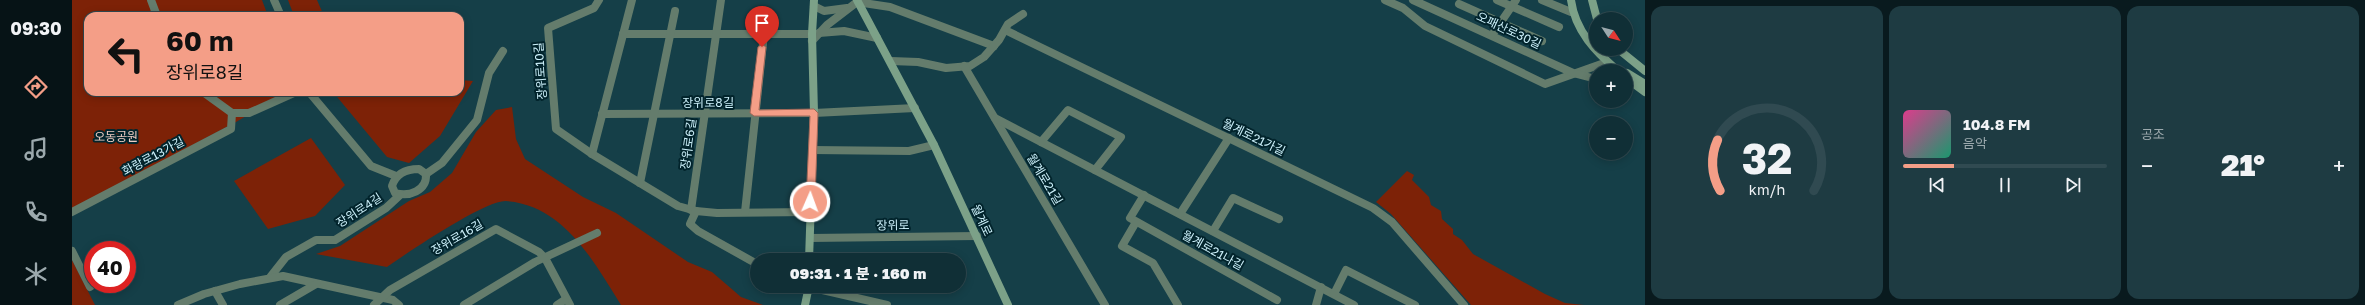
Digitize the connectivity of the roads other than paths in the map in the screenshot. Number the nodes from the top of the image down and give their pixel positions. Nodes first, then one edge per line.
1 (151, 0) edge
2 (274, 0) edge
3 (599, 0) edge
4 (632, 0) edge
5 (721, 0) edge
6 (1385, 0) edge
7 (1413, 0) edge
8 (1497, 0) edge
9 (1542, 0) edge
10 (1571, 0) edge
11 (1592, 0) edge
12 (857, 1) edge
13 (814, 3) edge
14 (1514, 3) edge
15 (1459, 4) dead end
16 (849, 8) junction
17 (675, 10) dead end
18 (156, 12) edge
19 (278, 12) edge
20 (1571, 12) junction
21 (1595, 12) edge
22 (1023, 14) dead end
23 (1500, 23) junction
24 (1559, 27) dead end
25 (1005, 30) junction
26 (623, 34) junction
27 (670, 34) junction
28 (716, 34) junction
29 (764, 34) junction
30 (1492, 35) junction
31 (814, 36) junction
32 (878, 38) junction
33 (1542, 41) dead end
34 (994, 46) junction
35 (503, 51) dead end
36 (1627, 56) edge
37 (891, 61) junction
38 (1606, 62) junction
39 (1609, 64) edge
40 (1610, 64) edge
41 (964, 66) junction
42 (1645, 71) edge
43 (1573, 73) junction
44 (1589, 77) edge
45 (1633, 77) edge
46 (1633, 84) edge
47 (1645, 84) edge
48 (1645, 92) edge
49 (209, 96) edge
50 (287, 96) edge
51 (312, 96) edge
52 (915, 108) junction
53 (232, 113) junction
54 (754, 113) junction
55 (814, 113) junction
56 (602, 114) junction
57 (653, 114) junction
58 (704, 114) junction
59 (995, 118) junction
60 (1229, 138) junction
61 (1042, 142) junction
62 (934, 145) junction
63 (812, 150) junction
64 (592, 154) junction
65 (1096, 170) junction
66 (426, 174) junction
67 (396, 176) junction
68 (640, 183) junction
69 (400, 195) junction
70 (1144, 195) junction
71 (693, 211) junction
72 (72, 212) edge
73 (745, 212) junction
74 (810, 212) junction
75 (1180, 214) junction
76 (1279, 219) dead end
77 (1136, 222) junction
78 (1213, 231) junction
79 (597, 232) dead end
80 (977, 236) junction
81 (810, 238) junction
82 (72, 251) edge
83 (809, 253) edge
84 (545, 258) junction
85 (750, 260) edge
86 (84, 275) edge
87 (272, 276) junction
88 (316, 284) junction
89 (1321, 287) junction
90 (215, 291) junction
91 (806, 293) edge
92 (836, 293) edge
93 (1334, 294) junction
94 (382, 298) junction
95 (1277, 300) dead end
96 (292, 302) edge
97 (568, 302) edge
98 (178, 305) edge
99 (223, 305) edge
100 (280, 305) edge
101 (374, 305) edge
102 (399, 305) edge
103 (464, 305) edge
104 (557, 305) edge
105 (805, 305) edge
106 (887, 305) edge
107 (1008, 305) edge
108 (1105, 305) edge
109 (1178, 305) edge
110 (1316, 305) edge
111 (1354, 305) edge
112 (1415, 305) edge
113 (1464, 305) edge

1 - 18 street
2 - 19 street
3 - 64 street, 장위로10길
4 - 26 street
5 - 28 street, 장위로6길
6 - 43 street
7 - 30 street, 오패산로30길
8 - 14 street
9 - 20 street
10 - 20 street
11 - 21 street
12 - 16 street
12 - 32 street, 월계로
12 - 34 street
13 - 16 street
13 - 31 street
14 - 23 street
14 - 24 street
15 - 23 street
16 - 31 street
17 - 27 street
20 - 38 street
22 - 25 street
23 - 30 street
23 - 33 street
25 - 34 street
25 - 60 street, 월계로21가길
26 - 27 street
26 - 56 street
27 - 28 street
27 - 57 street
28 - 29 street
28 - 58 street, 장위로6길
29 - 31 street
29 - 54 street
30 - 43 street, 오패산로30길
31 - 32 street
31 - 55 street
32 - 37 street, 월계로
34 - 41 street
35 - 66 street
36 - 42 street
37 - 41 street
37 - 52 street, 월계로
38 - 39 street
38 - 40 street
38 - 43 street
41 - 59 street, 월계로21길
43 - 44 street, 오패산로30길
45 - 47 street
46 - 48 street
49 - 53 street
50 - 53 street
51 - 67 street
52 - 55 street
52 - 62 street, 월계로
53 - 72 street, 화랑로13가길
54 - 55 street, 장위로8길
54 - 58 street, 장위로8길
54 - 73 street
55 - 63 street
56 - 57 street, 장위로8길
56 - 64 street
57 - 58 street, 장위로8길
57 - 68 street
58 - 71 street, 장위로6길
59 - 61 street, 월계로21나길
59 - 108 street, 월계로21길
60 - 75 street, 월계로21나길
60 - 113 street, 월계로21가길
61 - 65 street, 월계로21나길
61 - 65 street
62 - 63 street
62 - 80 street, 월계로
63 - 74 street
64 - 68 street, 장위로10길
65 - 70 street, 월계로21나길
66 - 67 street
66 - 69 street
67 - 69 street
68 - 71 street, 장위로10길
69 - 87 street, 장위로4길
70 - 75 street, 월계로21나길
70 - 77 street
71 - 73 street, 장위로10길
71 - 85 street
73 - 74 street, 장위로10길
74 - 81 street
75 - 78 street, 월계로21나길
76 - 78 street, 월계로21나길
77 - 95 street, 월계로21나길
77 - 109 street
78 - 89 street, 월계로21나길
79 - 84 street
80 - 81 street, 장위로
80 - 107 street, 월계로
81 - 83 street
82 - 86 street
84 - 94 street, 장위로16길
84 - 97 street, 장위로16길
84 - 103 street
87 - 88 street
87 - 90 street
88 - 94 street
88 - 96 street
89 - 93 street, 월계로21나길
89 - 110 street
90 - 98 street
90 - 99 street
91 - 105 street
92 - 106 street
93 - 111 street, 월계로21나길
93 - 112 street
94 - 101 street, 장위로16길
94 - 102 street
96 - 100 street
97 - 104 street, 장위로16길

